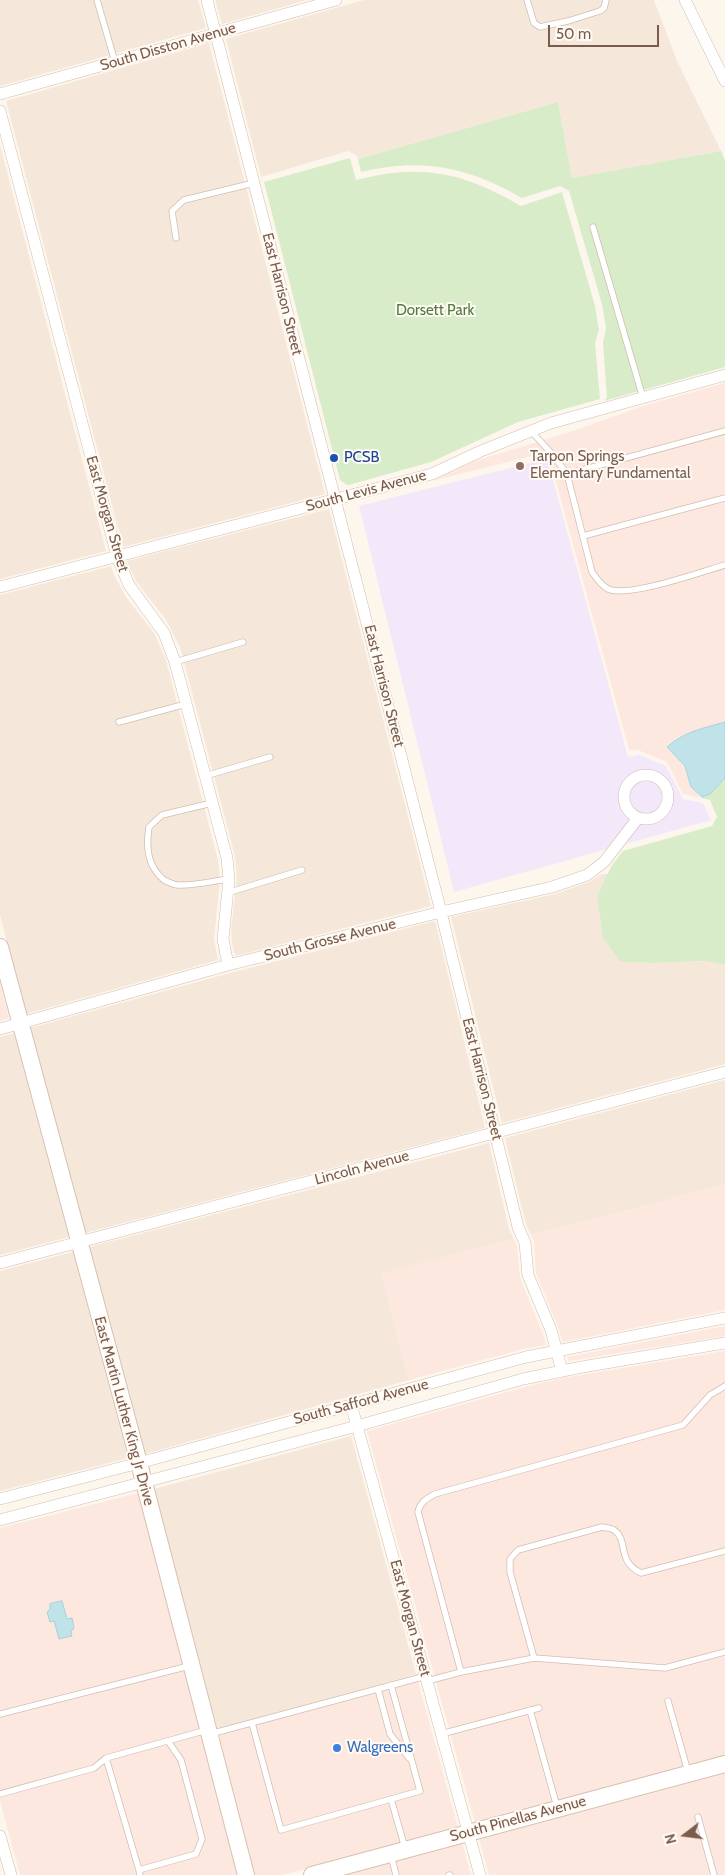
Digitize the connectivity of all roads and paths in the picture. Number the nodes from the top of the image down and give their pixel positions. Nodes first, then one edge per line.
1 (97, 0) edge
2 (206, 0) edge
3 (336, 0) edge
4 (527, 0) edge
5 (606, 0) edge
6 (685, 0) edge
7 (216, 34) junction
8 (115, 62) junction
9 (725, 81) edge
10 (0, 94) edge
11 (0, 111) edge
12 (254, 183) junction
13 (593, 227) dead end
14 (176, 238) dead end
15 (725, 375) edge
16 (643, 398) junction
17 (531, 431) junction
18 (725, 432) edge
19 (567, 474) junction
20 (725, 498) edge
21 (335, 500) junction
22 (583, 536) junction
23 (117, 556) junction
24 (725, 565) edge
25 (0, 587) edge
26 (243, 642) dead end
27 (175, 662) junction
28 (186, 704) junction
29 (118, 722) dead end
30 (270, 757) dead end
31 (205, 776) junction
32 (212, 803) junction
33 (638, 818) dead end
34 (302, 870) dead end
35 (229, 879) junction
36 (227, 893) junction
37 (441, 912) junction
38 (0, 951) edge
39 (228, 965) junction
40 (20, 1023) junction
41 (0, 1029) edge
42 (725, 1072) edge
43 (495, 1133) junction
44 (79, 1242) junction
45 (0, 1263) edge
46 (725, 1318) edge
47 (725, 1343) edge
48 (556, 1351) junction
49 (562, 1371) junction
50 (725, 1386) edge
51 (351, 1404) junction
52 (357, 1426) junction
53 (139, 1463) junction
54 (144, 1484) junction
55 (0, 1499) edge
56 (0, 1520) edge
57 (725, 1552) edge
58 (725, 1652) edge
59 (534, 1658) junction
60 (192, 1665) junction
61 (461, 1672) junction
62 (426, 1678) junction
63 (391, 1685) junction
64 (378, 1689) junction
65 (668, 1701) dead end
66 (539, 1708) dead end
67 (530, 1710) junction
68 (0, 1714) edge
69 (252, 1723) junction
70 (210, 1732) junction
71 (442, 1734) junction
72 (168, 1740) junction
73 (106, 1758) junction
74 (412, 1762) junction
75 (725, 1764) edge
76 (688, 1774) junction
77 (0, 1794) edge
78 (391, 1799) junction
79 (557, 1809) junction
80 (698, 1818) dead end
81 (469, 1833) junction
82 (0, 1836) edge
83 (398, 1852) junction
84 (2, 1853) edge
85 (343, 1871) edge
86 (139, 1872) edge
87 (11, 1875) edge
88 (246, 1875) edge
89 (312, 1875) edge
90 (396, 1875) edge
91 (480, 1875) edge
92 (714, 1875) edge

1 - 8 lane
2 - 7 street, East Harrison Street
3 - 7 street, South Disston Avenue
4 - 5 lane
6 - 9 street
7 - 8 street, South Disston Avenue
7 - 12 street, East Harrison Street
8 - 10 street, South Disston Avenue
11 - 23 street, East Morgan Street
12 - 14 lane
12 - 21 street, East Harrison Street
13 - 16 lane
15 - 16 street, South Levis Avenue
16 - 17 street, South Levis Avenue
17 - 19 lane
17 - 21 street, South Levis Avenue
18 - 19 lane
19 - 22 lane
20 - 22 lane
21 - 23 street, South Levis Avenue
21 - 37 street, East Harrison Street
22 - 24 lane
23 - 25 street, South Levis Avenue
23 - 27 street, East Morgan Street
26 - 27 lane
27 - 28 street, East Morgan Street
28 - 29 lane
28 - 31 street, East Morgan Street
30 - 31 lane
31 - 32 street, East Morgan Street
32 - 35 street, East Morgan Street
32 - 35 lane
33 - 37 street, South Grosse Avenue
34 - 36 lane
35 - 36 street, East Morgan Street
36 - 39 street, East Morgan Street
37 - 39 street, South Grosse Avenue
37 - 43 street, East Harrison Street
38 - 40 street, East Martin Luther King Jr Drive
39 - 40 street, South Grosse Avenue
40 - 41 street, South Grosse Avenue
40 - 44 street, East Martin Luther King Jr Drive
42 - 43 street, Lincoln Avenue
43 - 44 street, Lincoln Avenue
43 - 48 street, East Harrison Street
44 - 45 street, Lincoln Avenue
44 - 53 street, East Martin Luther King Jr Drive
46 - 48 street, South Safford Avenue
47 - 49 street, South Safford Avenue
48 - 49 street, East Harrison Street
48 - 51 street, South Safford Avenue
49 - 52 street, South Safford Avenue
50 - 61 lane
51 - 52 street, East Morgan Street
51 - 53 street, South Safford Avenue
52 - 54 street, South Safford Avenue
52 - 62 street, East Morgan Street
53 - 54 street, East Martin Luther King Jr Drive
53 - 55 street, South Safford Avenue
54 - 56 street, South Safford Avenue
54 - 60 street, East Martin Luther King Jr Drive
57 - 59 lane
58 - 59 lane
59 - 61 lane
60 - 68 lane
60 - 70 street, East Martin Luther King Jr Drive
61 - 62 lane
62 - 63 lane
62 - 71 street, East Morgan Street
63 - 64 lane
63 - 74 lane
64 - 69 lane
64 - 74 lane
65 - 76 lane
66 - 67 lane
67 - 71 lane
67 - 79 lane
69 - 70 lane
69 - 78 lane
70 - 72 lane
70 - 88 street, East Martin Luther King Jr Drive
71 - 81 street, East Morgan Street
72 - 73 lane
72 - 86 lane
73 - 77 lane
73 - 86 lane
74 - 78 lane
75 - 76 street, South Pinellas Avenue
76 - 79 street, South Pinellas Avenue
78 - 83 lane
79 - 81 street, South Pinellas Avenue
80 - 92 lane
81 - 83 street, South Pinellas Avenue
81 - 91 street, East Morgan Street
82 - 84 street
83 - 85 street, South Pinellas Avenue
83 - 90 lane
84 - 87 street
85 - 89 street, South Pinellas Avenue

